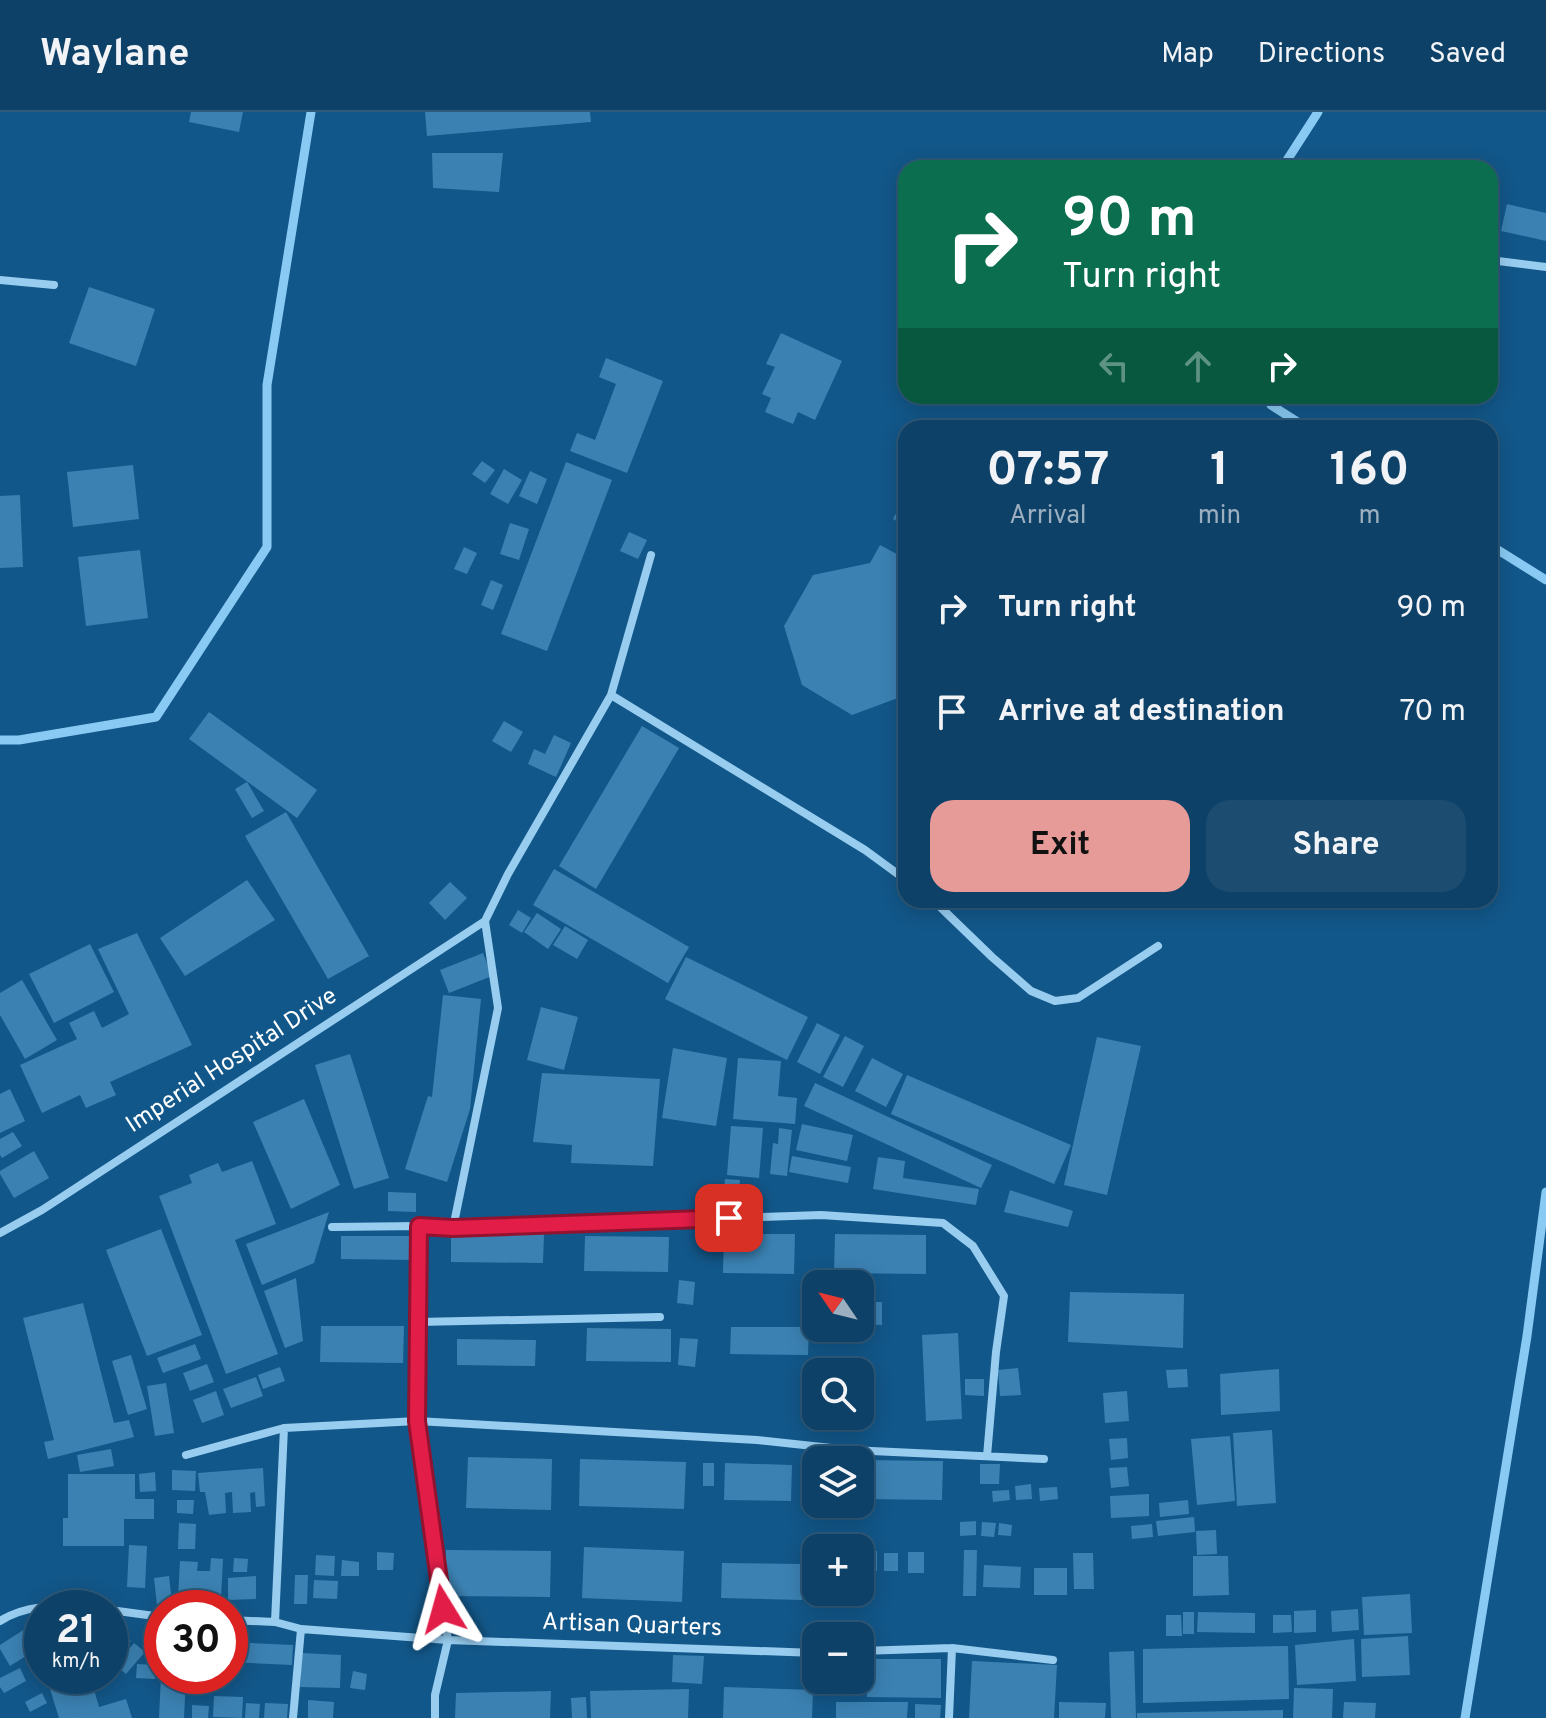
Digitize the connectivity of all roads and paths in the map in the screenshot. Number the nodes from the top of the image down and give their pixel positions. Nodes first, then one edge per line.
1 (1498, 261) edge
2 (1546, 267) edge
3 (0, 280) edge
4 (54, 285) dead end
5 (651, 555) dead end
6 (611, 695) junction
7 (898, 874) edge
8 (941, 908) edge
9 (485, 921) junction
10 (1158, 946) dead end
11 (419, 1226) junction
12 (332, 1227) dead end
13 (453, 1228) junction
14 (0, 1233) edge
15 (660, 1317) dead end
16 (418, 1322) junction
17 (417, 1421) junction
18 (284, 1428) junction
19 (186, 1455) dead end
20 (987, 1456) junction
21 (1044, 1459) dead end
22 (24, 1610) edge
23 (0, 1621) edge
24 (248, 1621) edge
25 (275, 1622) junction
26 (301, 1629) junction
27 (448, 1640) junction
28 (952, 1648) junction
29 (874, 1651) edge
30 (802, 1653) edge
31 (1053, 1660) dead end
32 (293, 1718) edge
33 (435, 1718) edge
34 (949, 1718) edge

1 - 2 street
3 - 4 street
5 - 6 street
6 - 7 street
6 - 9 street
8 - 10 street
9 - 13 street
9 - 14 street, Imperial Hospital Drive
11 - 12 street
11 - 13 street
11 - 16 street
13 - 20 street
15 - 16 street
16 - 17 street
17 - 18 street
17 - 20 street
17 - 27 street
18 - 19 street
18 - 25 street
20 - 21 street
22 - 23 street
24 - 25 street, Artisan Quarters
25 - 26 street, Artisan Quarters
26 - 27 street, Artisan Quarters
26 - 32 street
27 - 30 street, Artisan Quarters
27 - 33 street
28 - 29 street
28 - 31 street
28 - 34 street

